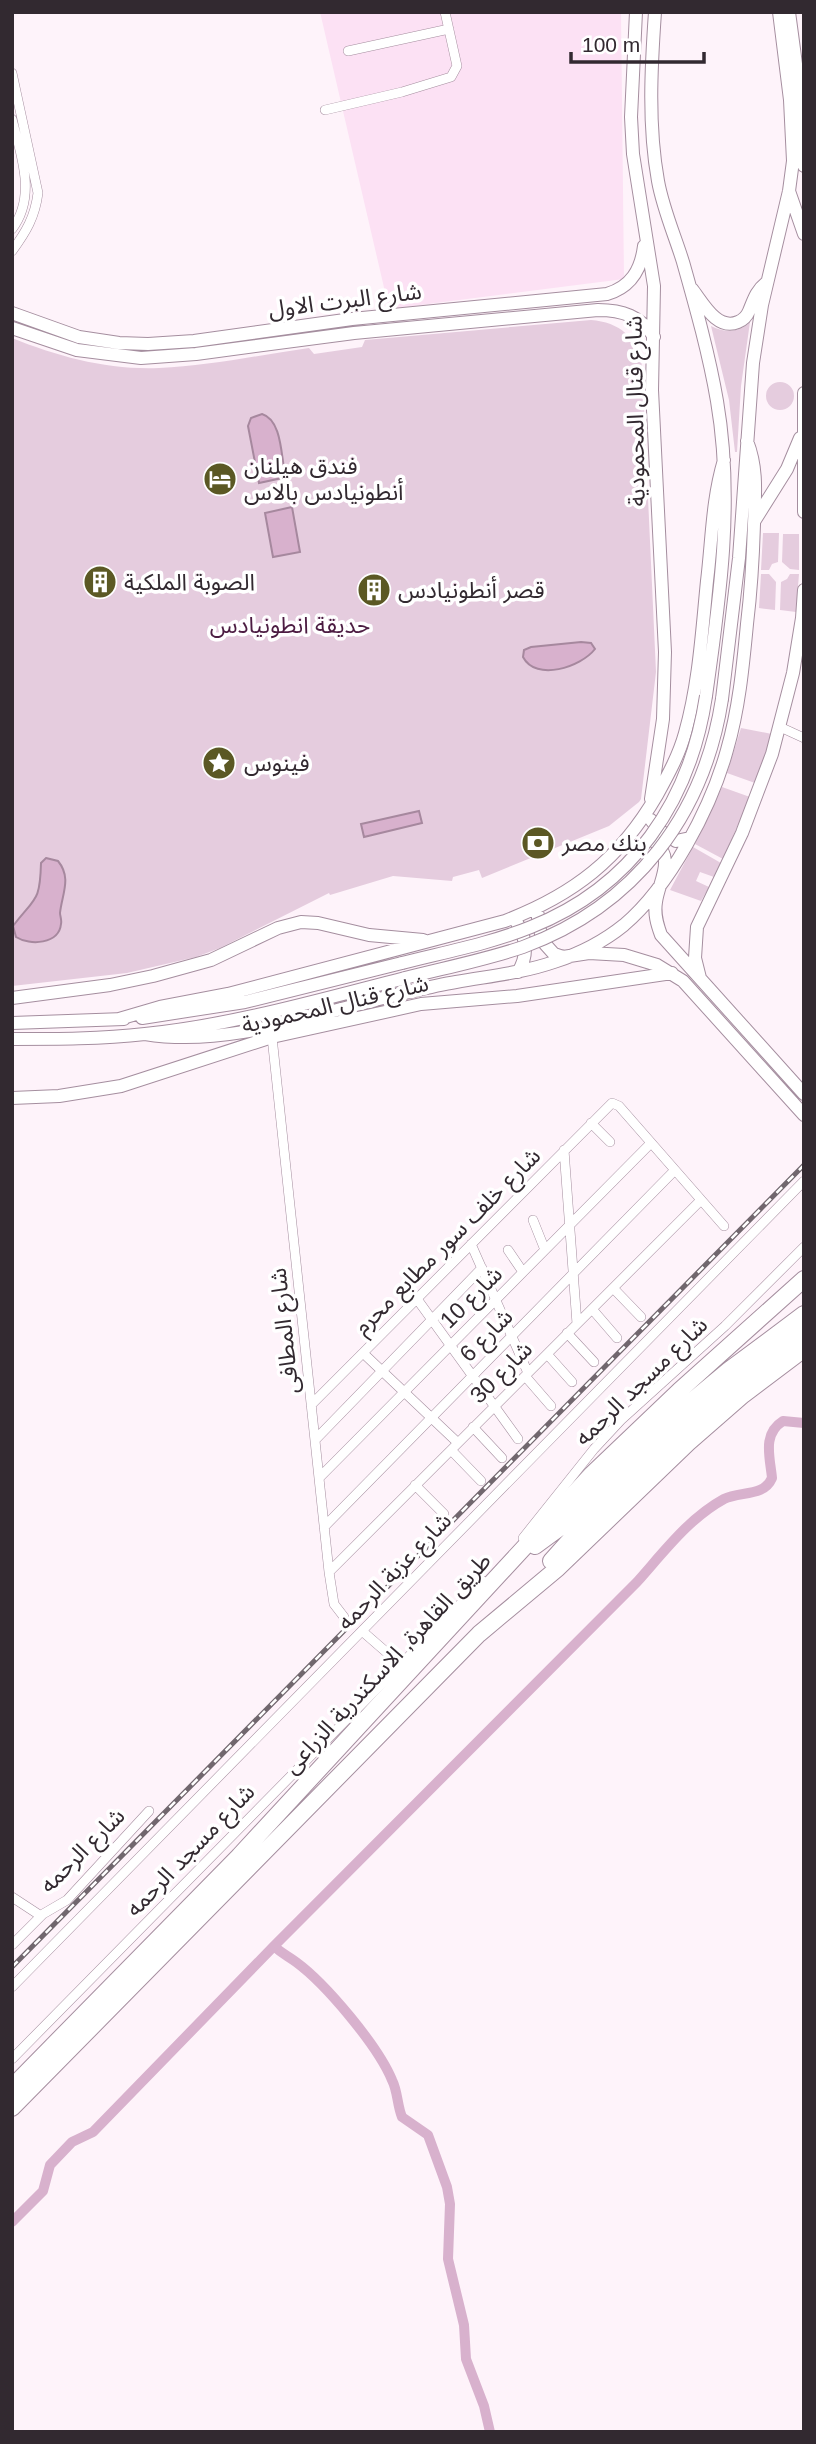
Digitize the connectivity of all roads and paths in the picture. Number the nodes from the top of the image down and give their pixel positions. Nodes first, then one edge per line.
1 (445, 12) edge
2 (636, 12) edge
3 (656, 12) edge
4 (779, 12) edge
5 (789, 12) edge
6 (449, 29) junction
7 (348, 51) dead end
8 (12, 72) edge
9 (325, 110) dead end
10 (12, 119) edge
11 (21, 133) junction
12 (804, 166) edge
13 (789, 191) junction
14 (12, 229) edge
15 (645, 232) junction
16 (804, 234) edge
17 (12, 251) edge
18 (767, 282) junction
19 (688, 284) junction
20 (430, 311) junction
21 (12, 313) edge
22 (431, 325) junction
23 (12, 328) edge
24 (654, 337) junction
25 (236, 341) junction
26 (804, 393) edge
27 (803, 425) edge
28 (747, 441) junction
29 (724, 460) junction
30 (804, 512) edge
31 (754, 520) junction
32 (804, 590) edge
33 (780, 727) junction
34 (804, 738) edge
35 (648, 810) junction
36 (631, 834) junction
37 (690, 838) junction
38 (664, 877) junction
39 (541, 907) junction
40 (505, 921) junction
41 (438, 940) junction
42 (572, 956) junction
43 (518, 972) junction
44 (672, 973) junction
45 (700, 978) junction
46 (12, 998) edge
47 (119, 1019) junction
48 (12, 1023) edge
49 (145, 1034) junction
50 (272, 1037) junction
51 (12, 1038) edge
52 (804, 1094) edge
53 (12, 1098) edge
54 (804, 1115) edge
55 (591, 1123) junction
56 (610, 1142) dead end
57 (651, 1143) junction
58 (564, 1150) junction
59 (675, 1170) junction
60 (804, 1181) edge
61 (701, 1200) junction
62 (533, 1220) dead end
63 (570, 1226) junction
64 (724, 1226) dead end
65 (471, 1244) junction
66 (804, 1247) edge
67 (508, 1250) dead end
68 (545, 1250) junction
69 (482, 1268) junction
70 (523, 1272) junction
71 (573, 1274) junction
72 (804, 1279) edge
73 (613, 1288) junction
74 (416, 1299) junction
75 (496, 1300) junction
76 (592, 1309) junction
77 (804, 1314) edge
78 (641, 1317) dead end
79 (432, 1320) junction
80 (577, 1324) junction
81 (567, 1333) junction
82 (512, 1336) junction
83 (617, 1338) dead end
84 (803, 1339) edge
85 (450, 1346) junction
86 (363, 1353) junction
87 (547, 1354) junction
88 (594, 1362) dead end
89 (382, 1371) junction
90 (526, 1374) junction
91 (472, 1377) junction
92 (572, 1382) dead end
93 (404, 1392) junction
94 (312, 1405) junction
95 (551, 1406) dead end
96 (494, 1407) junction
97 (432, 1418) junction
98 (473, 1427) junction
99 (518, 1439) dead end
100 (315, 1440) junction
101 (454, 1447) junction
102 (502, 1458) dead end
103 (319, 1478) junction
104 (481, 1481) dead end
105 (415, 1485) junction
106 (444, 1514) dead end
107 (324, 1527) junction
108 (520, 1553) junction
109 (328, 1572) junction
110 (344, 1617) dead end
111 (362, 1631) junction
112 (400, 1664) junction
113 (149, 1811) dead end
114 (12, 1897) edge
115 (41, 1916) junction
116 (12, 1945) edge
117 (12, 1987) edge
118 (12, 2059) edge
119 (12, 2087) edge
120 (12, 2108) edge

1 - 6 street
2 - 15 main road, شارع قنال المحمودية
3 - 19 main road
4 - 13 main road
5 - 12 main road
6 - 7 street
6 - 9 street
8 - 11 street
10 - 11 street
11 - 14 street
11 - 17 street
13 - 16 main road
13 - 18 main road
15 - 20 main road, شارع البرت الاول
15 - 24 main road, شارع قنال المحمودية
18 - 19 main road
18 - 28 main road
19 - 29 main road
20 - 22 main road
20 - 25 main road, شارع البرت الاول
21 - 25 main road, شارع البرت الاول
22 - 24 main road, شارع البرت الاول
22 - 25 main road, شارع البرت الاول
23 - 25 main road, شارع البرت الاول
24 - 35 main road, شارع قنال المحمودية
26 - 27 main road
27 - 30 main road
27 - 31 main road
28 - 31 main road
28 - 49 main road, bridge
29 - 35 main road
29 - 47 main road, bridge
31 - 37 main road
32 - 33 main road
33 - 34 street
33 - 45 main road
35 - 36 main road
35 - 37 main road
36 - 38 main road
36 - 39 main road
37 - 38 main road
38 - 42 main road
38 - 45 main road
39 - 40 main road
39 - 42 main road
40 - 41 main road
40 - 43 main road
41 - 46 main road, شارع قنال المحمودية
41 - 47 main road
42 - 43 main road
42 - 44 main road
43 - 49 main road
44 - 50 main road, شارع قنال المحمودية
44 - 54 main road
45 - 52 main road
47 - 48 main road
49 - 51 main road
50 - 53 main road, شارع قنال المحمودية
50 - 94 street, شارع المطافى
55 - 56 street
55 - 57 street, شارع خلف سور مطابع محرم
55 - 58 street, شارع خلف سور مطابع محرم
57 - 59 street
57 - 63 street, شارع 10
58 - 63 street
58 - 65 street, شارع خلف سور مطابع محرم
59 - 61 street
59 - 71 street, شارع 6
60 - 111 street, شارع عزبة الرحمه
61 - 64 street
61 - 73 street, شارع 30
62 - 68 street
63 - 68 street, شارع 10
63 - 71 street
65 - 69 street
65 - 74 street, شارع خلف سور مطابع محرم
66 - 112 street, شارع مسجد الرحمه
67 - 70 street
68 - 70 street, شارع 10
69 - 75 street
69 - 79 street
70 - 75 street, شارع 10
71 - 80 street
71 - 82 street, شارع 6
72 - 108 highway, طريق القاهرة, الاسكندرية الزراعى
73 - 76 street, شارع 30
73 - 78 street
74 - 79 street
74 - 86 street, شارع خلف سور مطابع محرم
75 - 82 street
75 - 85 street, شارع 10
76 - 80 street, شارع 30
76 - 83 street
77 - 108 highway
79 - 85 street
79 - 89 street
80 - 81 street, شارع 30
81 - 87 street, شارع 30
81 - 88 street
82 - 90 street
82 - 91 street, شارع 6
84 - 120 highway, طريق القاهرة, الاسكندرية الزراعى
85 - 91 street
85 - 93 street, شارع 10
86 - 89 street
86 - 94 street, شارع خلف سور مطابع محرم
87 - 90 street, شارع 30
87 - 92 street
89 - 93 street
89 - 100 street
90 - 95 street
90 - 96 street, شارع 30
91 - 96 street
91 - 97 street, شارع 6
93 - 97 street
93 - 103 street, شارع 10
94 - 100 street, شارع المطافى
96 - 98 street, شارع 30
96 - 99 street
97 - 101 street
97 - 107 street, شارع 6
98 - 101 street, شارع 30
98 - 102 street
100 - 103 street, شارع المطافى
101 - 104 street
101 - 105 street, شارع 30
103 - 107 street, شارع المطافى
105 - 106 street
105 - 109 street, شارع 30
107 - 109 street, شارع المطافى
108 - 119 highway, طريق القاهرة, الاسكندرية الزراعى
109 - 110 street, شارع المطافى
111 - 112 street
111 - 117 street, شارع عزبة الرحمه
112 - 118 street, شارع مسجد الرحمه
113 - 115 street, شارع الرحمه
114 - 115 street
115 - 116 street, شارع الرحمه

